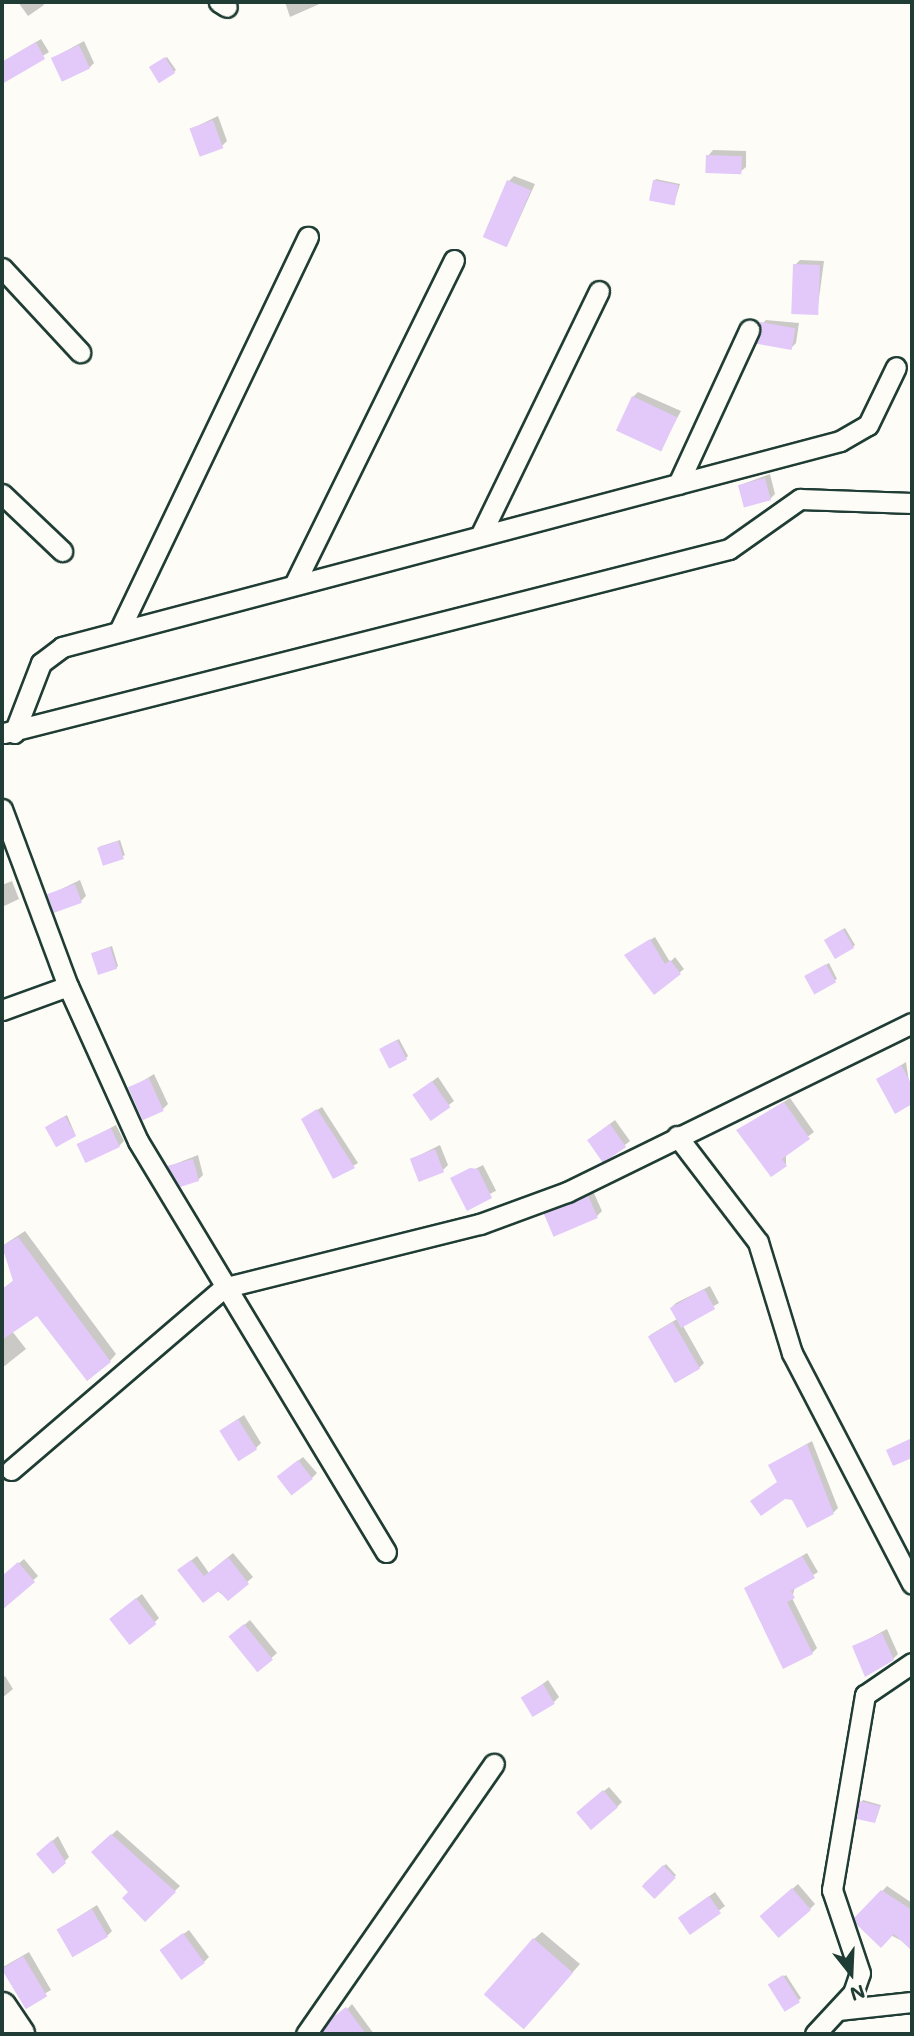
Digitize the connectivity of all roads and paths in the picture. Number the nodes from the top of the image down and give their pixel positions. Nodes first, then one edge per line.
1 (308, 237) dead end
2 (454, 260) dead end
3 (2, 268) edge
4 (599, 290) dead end
5 (749, 330) dead end
6 (80, 352) dead end
7 (896, 367) dead end
8 (678, 484) junction
9 (2, 494) edge
10 (912, 503) edge
11 (481, 534) junction
12 (62, 551) dead end
13 (295, 583) junction
14 (120, 629) junction
15 (8, 733) edge
16 (2, 809) edge
17 (68, 986) junction
18 (2, 1010) edge
19 (912, 1023) edge
20 (677, 1136) junction
21 (223, 1288) junction
22 (11, 1470) dead end
23 (386, 1552) dead end
24 (912, 1584) edge
25 (912, 1663) edge
26 (494, 1763) dead end
27 (912, 2002) edge
28 (2, 2007) edge
29 (838, 2010) junction
30 (20, 2034) edge
31 (306, 2034) edge
32 (815, 2034) edge

1 - 14 street
2 - 13 street
3 - 6 street
4 - 11 street
5 - 8 street
7 - 8 street
8 - 11 street
9 - 12 street
10 - 15 street
11 - 13 street
13 - 14 street
14 - 15 street
16 - 17 street
17 - 18 street
17 - 21 street
19 - 20 street
20 - 21 street
20 - 24 street
21 - 22 street
21 - 23 street
25 - 29 street
26 - 31 street
27 - 29 street
28 - 30 main road
29 - 32 street

